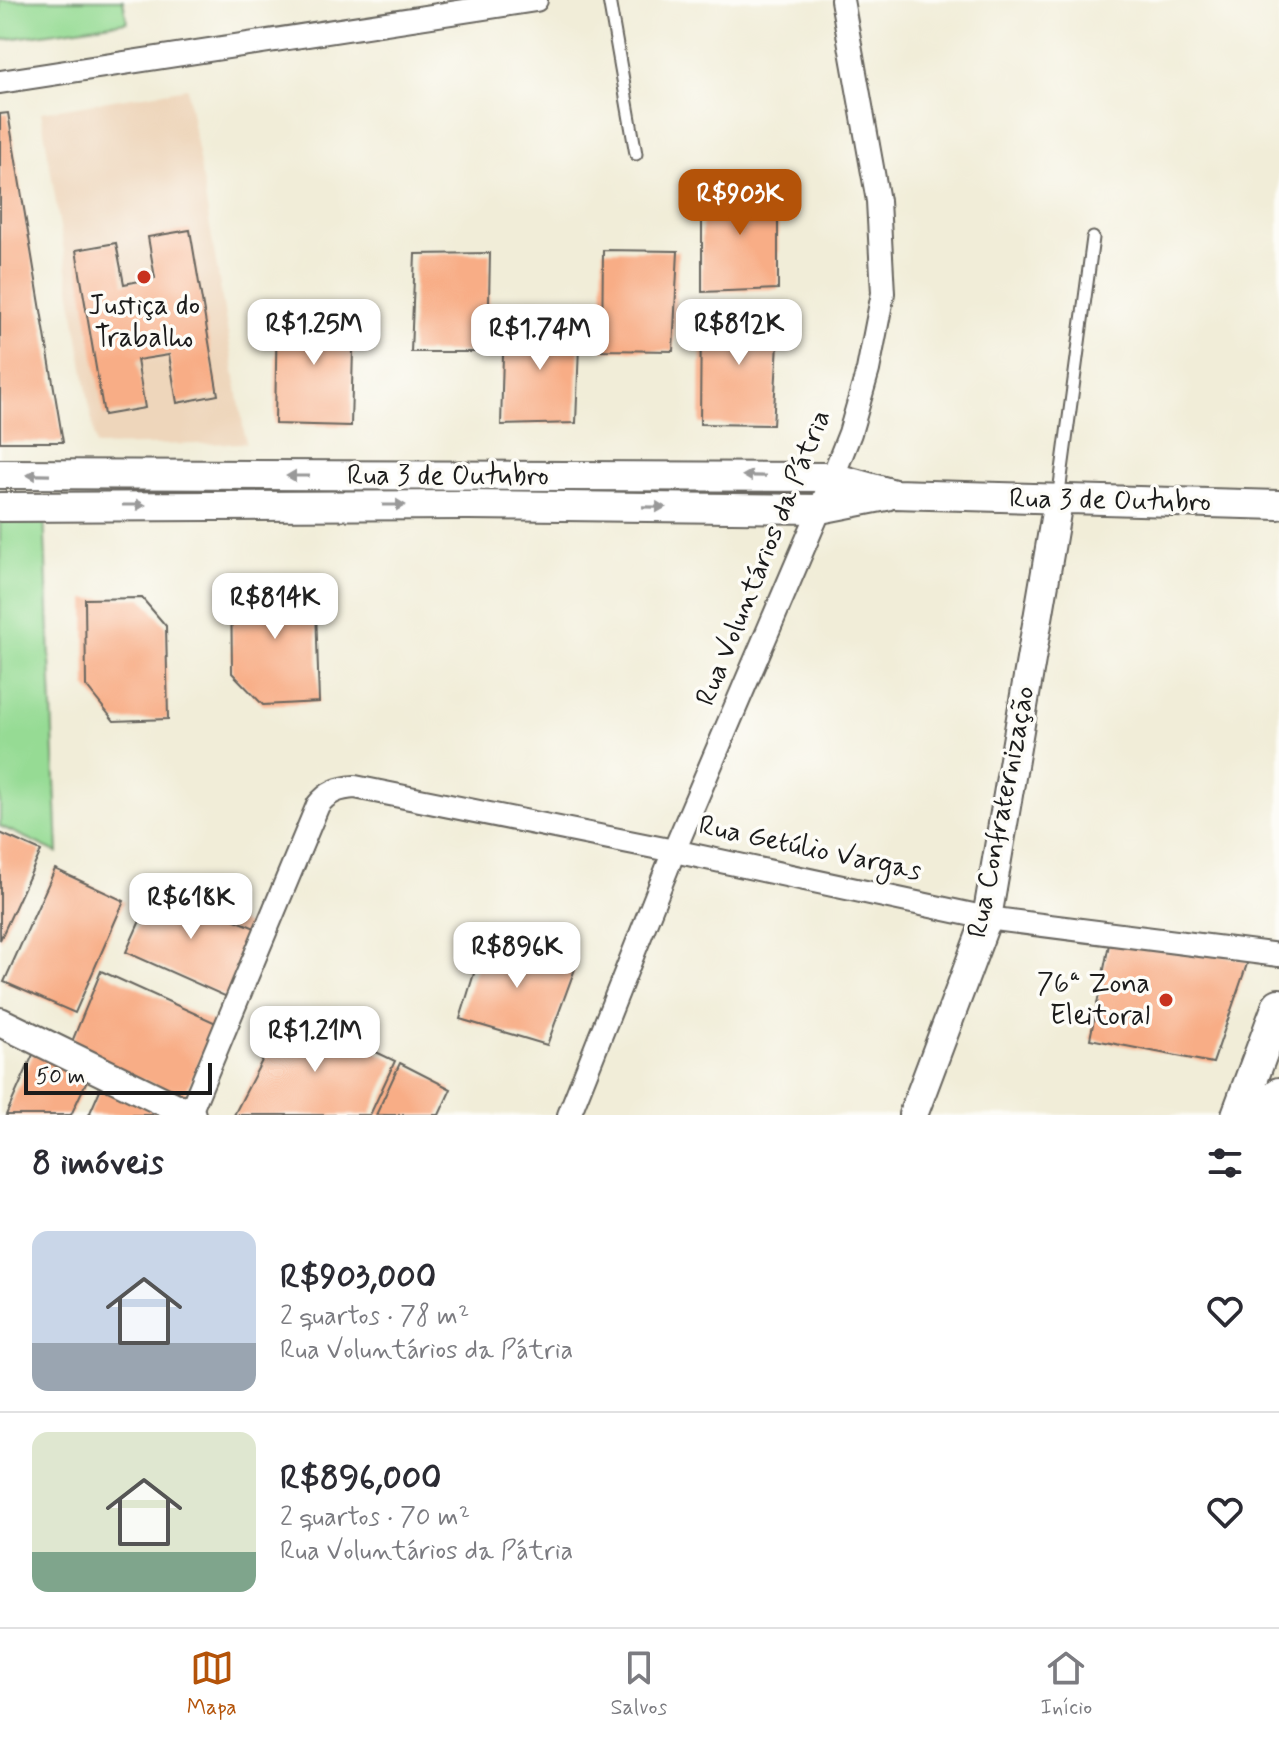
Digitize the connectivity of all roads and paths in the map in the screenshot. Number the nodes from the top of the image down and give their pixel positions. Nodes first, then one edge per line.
1 (536, 0) edge
2 (609, 0) edge
3 (842, 0) edge
4 (0, 82) edge
5 (636, 154) dead end
6 (1093, 238) dead end
7 (0, 474) edge
8 (191, 475) junction
9 (468, 476) junction
10 (832, 477) junction
11 (894, 494) junction
12 (1058, 501) junction
13 (192, 505) junction
14 (468, 505) junction
15 (1279, 505) edge
16 (0, 507) edge
17 (820, 509) junction
18 (674, 851) junction
19 (987, 918) junction
20 (1279, 955) edge
21 (1279, 1005) edge
22 (0, 1022) edge
23 (1279, 1094) edge
24 (190, 1115) edge
25 (569, 1115) edge
26 (913, 1115) edge
27 (1238, 1115) edge
28 (1271, 1115) edge

1 - 4 street
2 - 5 lane
3 - 10 street, Rua Voluntários da Pátria
6 - 12 lane
8 -> 7 street, Rua 3 de Outubro
9 -> 8 street, Rua 3 de Outubro
8 - 13 street
10 -> 9 street, Rua 3 de Outubro
9 - 14 street
10 - 11 street, Rua 3 de Outubro
10 - 17 street, Rua Voluntários da Pátria
11 - 12 street, Rua 3 de Outubro
11 - 17 street, Rua 3 de Outubro
12 - 15 street, Rua 3 de Outubro
12 - 19 street, Rua Confraternização
13 -> 14 street, Rua 3 de Outubro
16 -> 13 street, Rua 3 de Outubro
14 -> 17 street, Rua 3 de Outubro
17 - 18 street, Rua Voluntários da Pátria
18 - 19 street, Rua Getúlio Vargas
18 - 24 street, Rua Getúlio Vargas
18 - 25 street, Rua Voluntários da Pátria
19 - 20 street, Rua Getúlio Vargas
19 - 26 street, Rua Confraternização
21 - 27 main road
22 - 24 street
23 - 28 main road

